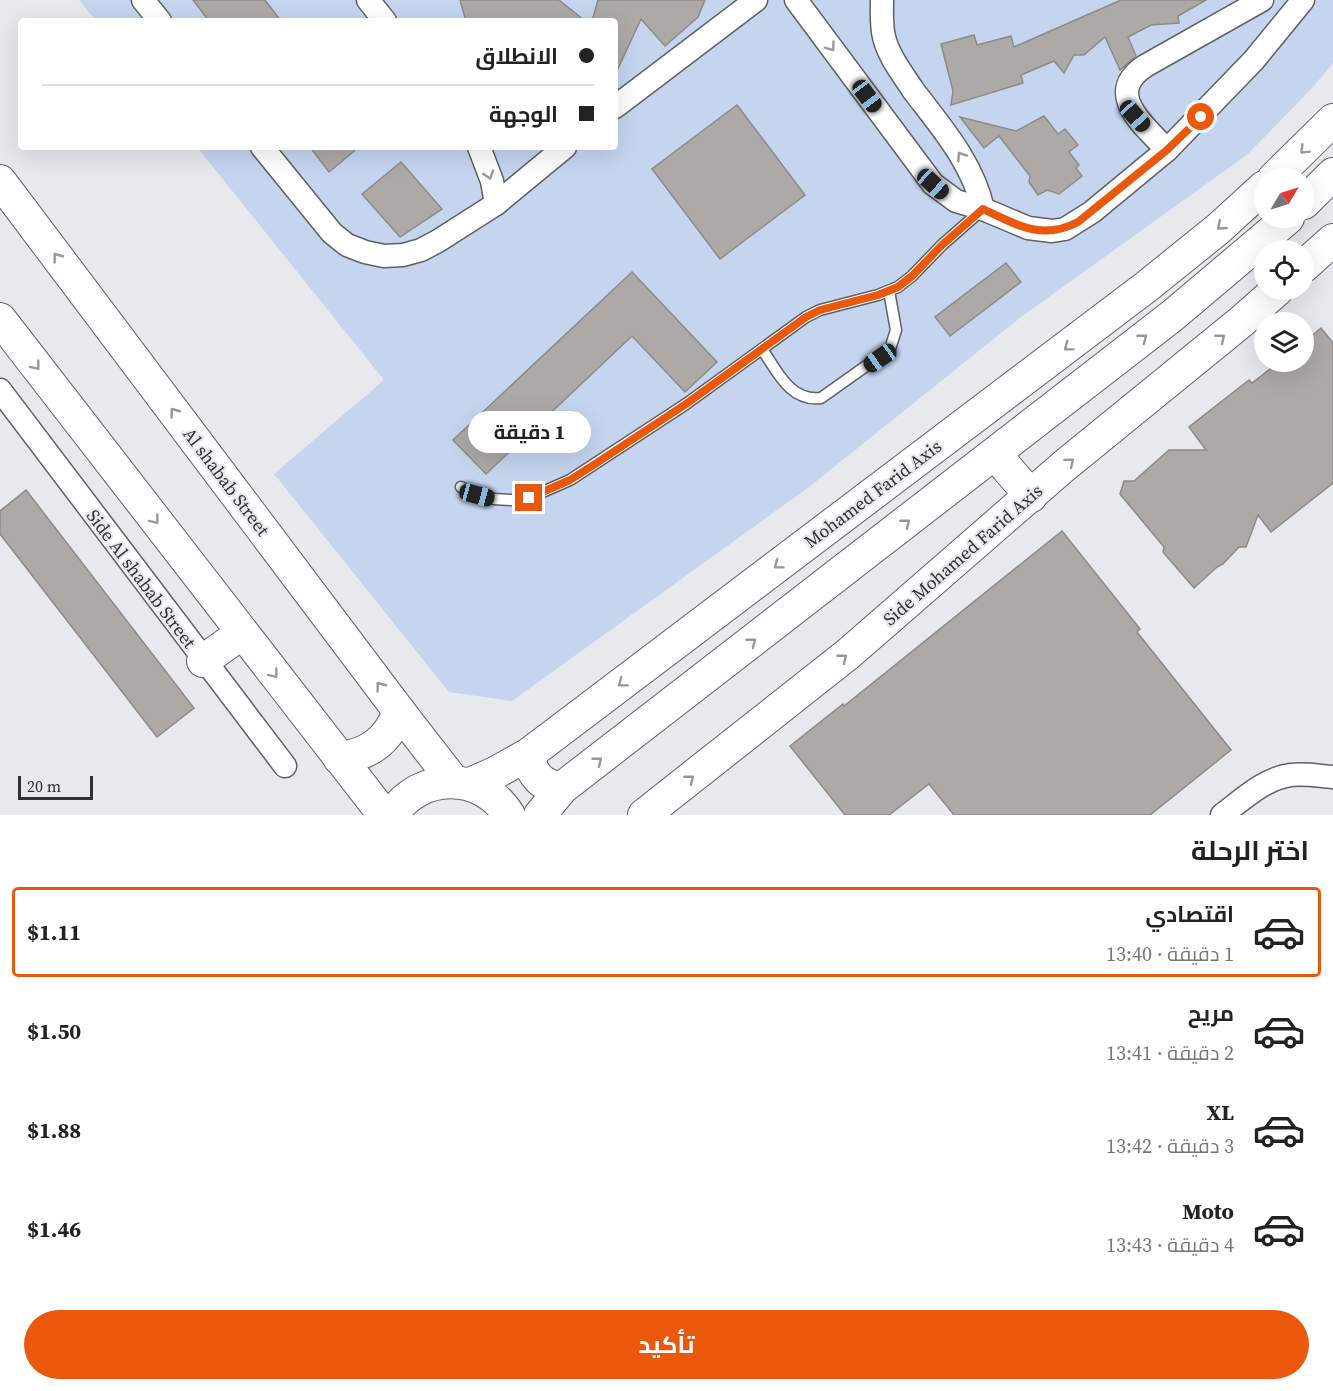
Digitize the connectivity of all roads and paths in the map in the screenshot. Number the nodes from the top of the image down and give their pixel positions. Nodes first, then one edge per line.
1 (143, 0) edge
2 (368, 0) edge
3 (756, 0) edge
4 (796, 0) edge
5 (882, 0) edge
6 (1262, 0) edge
7 (1303, 0) edge
8 (158, 18) edge
9 (383, 18) edge
10 (618, 105) edge
11 (1333, 120) edge
12 (264, 150) edge
13 (480, 150) edge
14 (561, 150) edge
15 (1167, 150) junction
16 (1284, 168) edge
17 (1333, 174) edge
18 (0, 181) edge
19 (1314, 193) edge
20 (1254, 196) edge
21 (496, 204) junction
22 (983, 209) junction
23 (1276, 228) edge
24 (1333, 240) edge
25 (1314, 257) edge
26 (889, 291) junction
27 (1266, 300) edge
28 (0, 319) edge
29 (762, 349) junction
30 (0, 390) edge
31 (995, 454) junction
32 (461, 487) dead end
33 (1031, 496) junction
34 (242, 633) junction
35 (203, 661) junction
36 (399, 711) junction
37 (529, 754) junction
38 (339, 758) junction
39 (285, 766) dead end
40 (1333, 777) edge
41 (462, 783) junction
42 (562, 789) junction
43 (384, 815) edge
44 (392, 815) edge
45 (509, 815) edge
46 (540, 815) edge
47 (644, 815) edge
48 (1222, 815) edge

1 - 8 street
2 - 9 street
3 - 10 street
4 -> 22 street
22 -> 5 street
6 - 15 street
7 - 15 street
11 -> 16 street
12 - 21 street
13 -> 21 street
14 - 21 street
15 - 22 street
17 - 19 street
36 -> 18 street, Al shabab Street
20 -> 37 street, Mohamed Farid Axis
22 - 26 lane
31 -> 23 street
24 - 25 street
26 - 29 lane
26 - 29 lane
33 -> 27 street, Side Mohamed Farid Axis
28 -> 34 street
29 - 32 lane
30 - 35 street, Side Al shabab Street
31 - 33 street
42 -> 31 street
47 -> 33 street, Side Mohamed Farid Axis
34 - 35 street
34 -> 38 street
35 - 39 street, Side Al shabab Street
36 - 38 street
36 - 41 street, Al shabab Street
37 - 41 street, Mohamed Farid Axis
37 - 42 street
38 - 43 street
40 - 48 street
41 - 44 street, Mohamed Farid Axis
41 - 45 street
42 - 46 street

